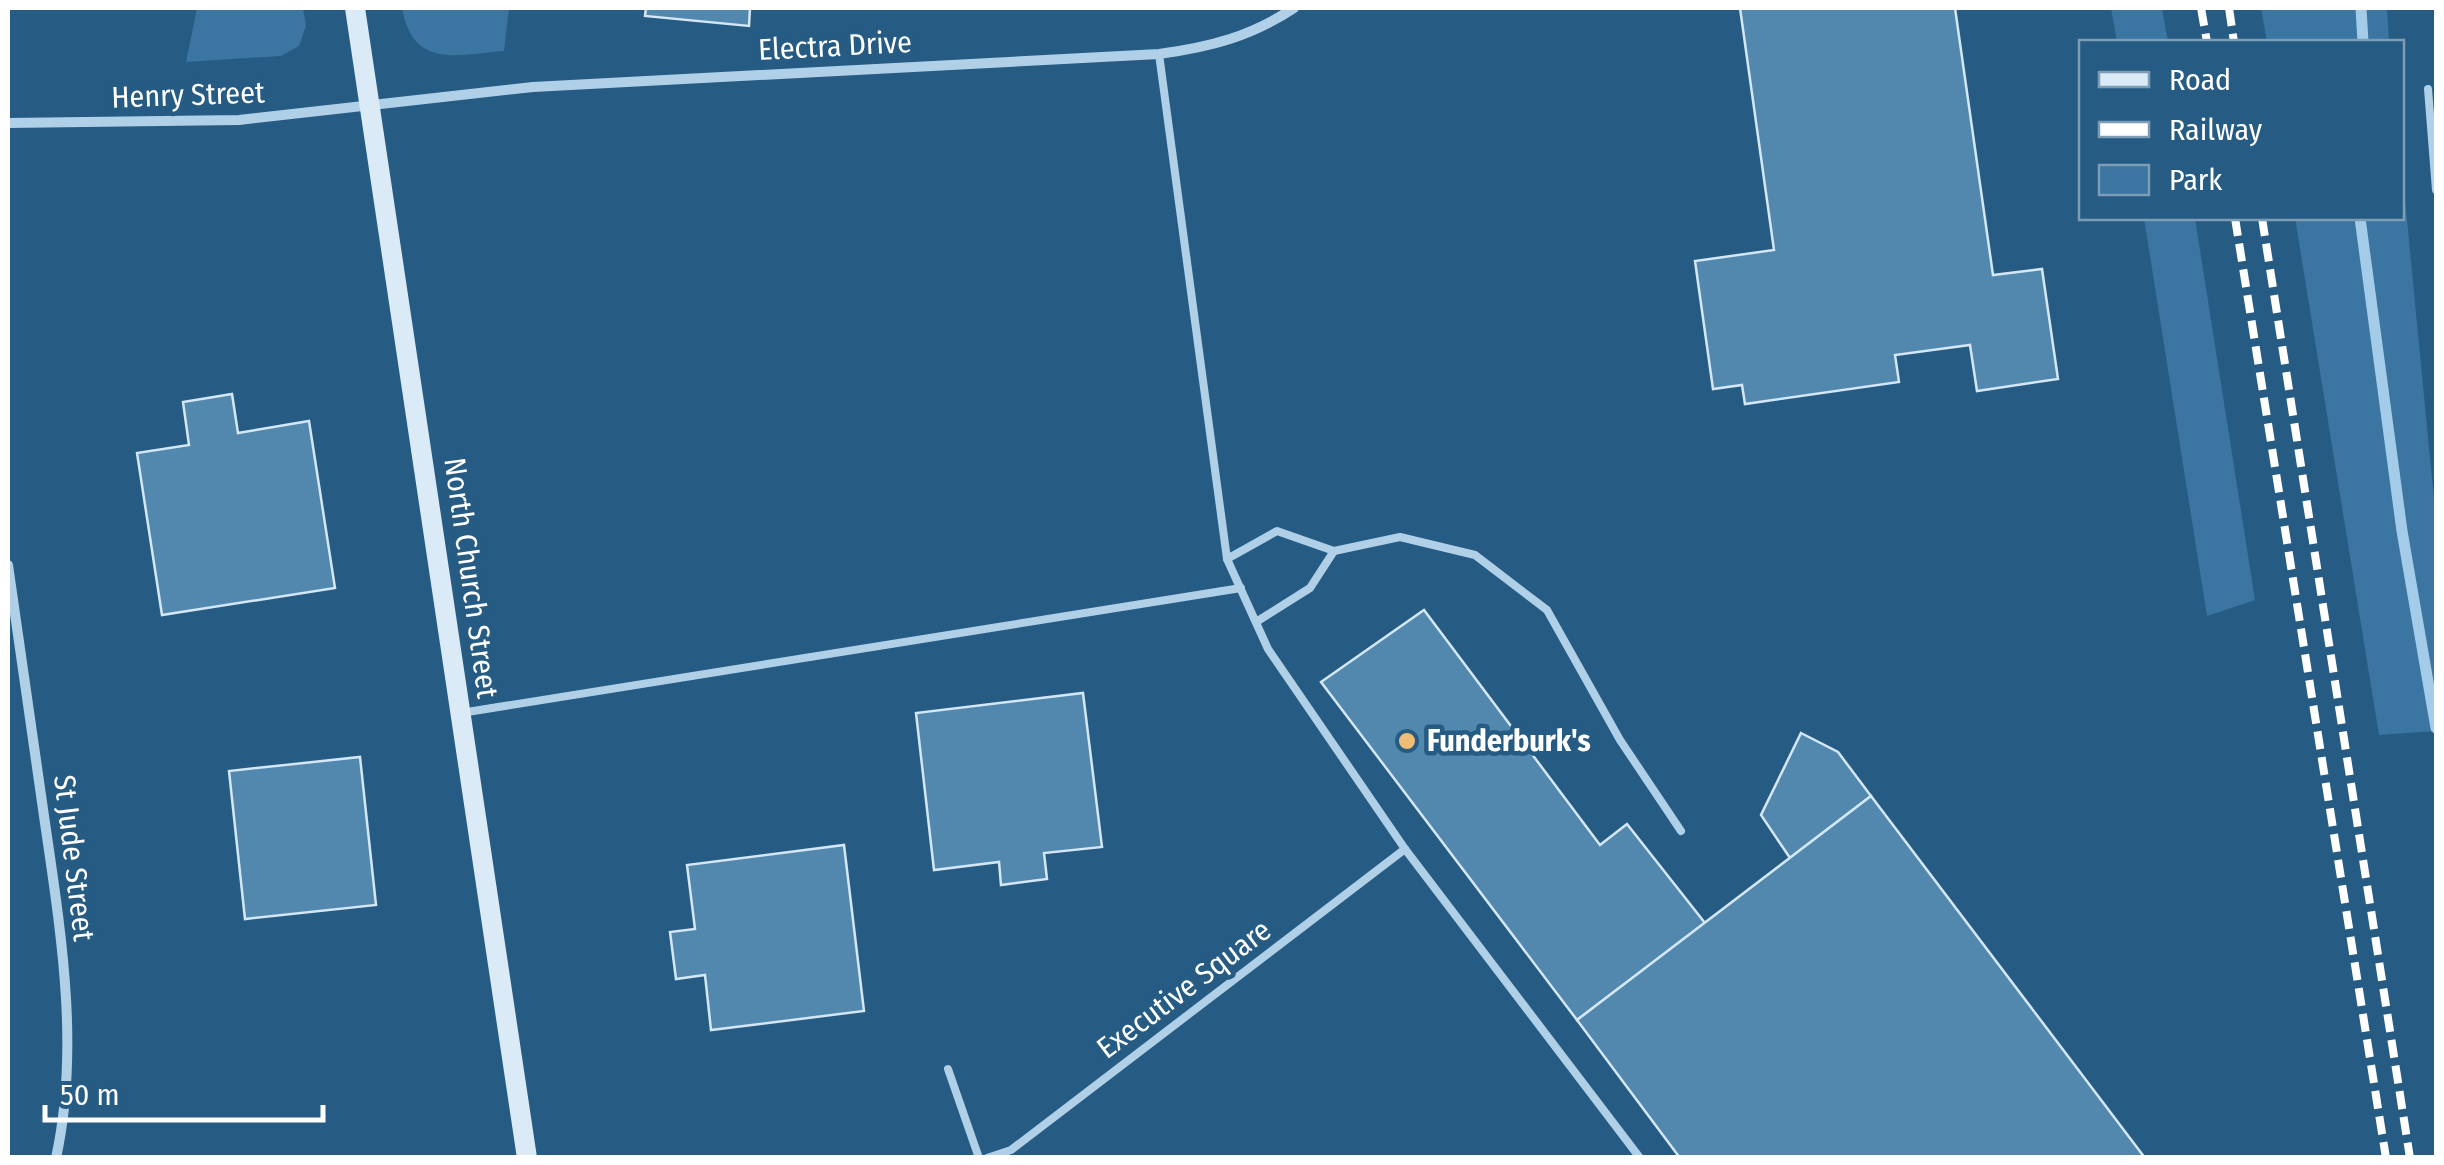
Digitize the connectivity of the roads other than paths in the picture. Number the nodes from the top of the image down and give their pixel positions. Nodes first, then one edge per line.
1 (355, 8) edge
2 (1294, 8) edge
3 (1158, 54) junction
4 (2428, 90) dead end
5 (370, 108) junction
6 (8, 123) edge
7 (2436, 190) edge
8 (1334, 551) junction
9 (1227, 559) junction
10 (8, 566) edge
11 (1241, 588) junction
12 (1256, 622) junction
13 (460, 713) junction
14 (1681, 831) dead end
15 (1405, 849) junction
16 (948, 1068) dead end
17 (56, 1158) edge
18 (526, 1158) edge
19 (979, 1158) edge
20 (987, 1158) edge
21 (1640, 1158) edge

1 - 5 main road, North Church Street
2 - 3 street, Electra Drive
3 - 5 street, Electra Drive
3 - 9 lane
4 - 7 lane
5 - 6 street, Henry Street
5 - 13 main road, North Church Street
8 - 9 lane
8 - 12 lane
8 - 14 lane
9 - 11 lane
10 - 17 street, St Jude Street
11 - 12 lane
11 - 13 lane
12 - 15 lane
13 - 18 main road, North Church Street
15 - 20 lane, Executive Square
15 - 21 lane
16 - 19 lane

